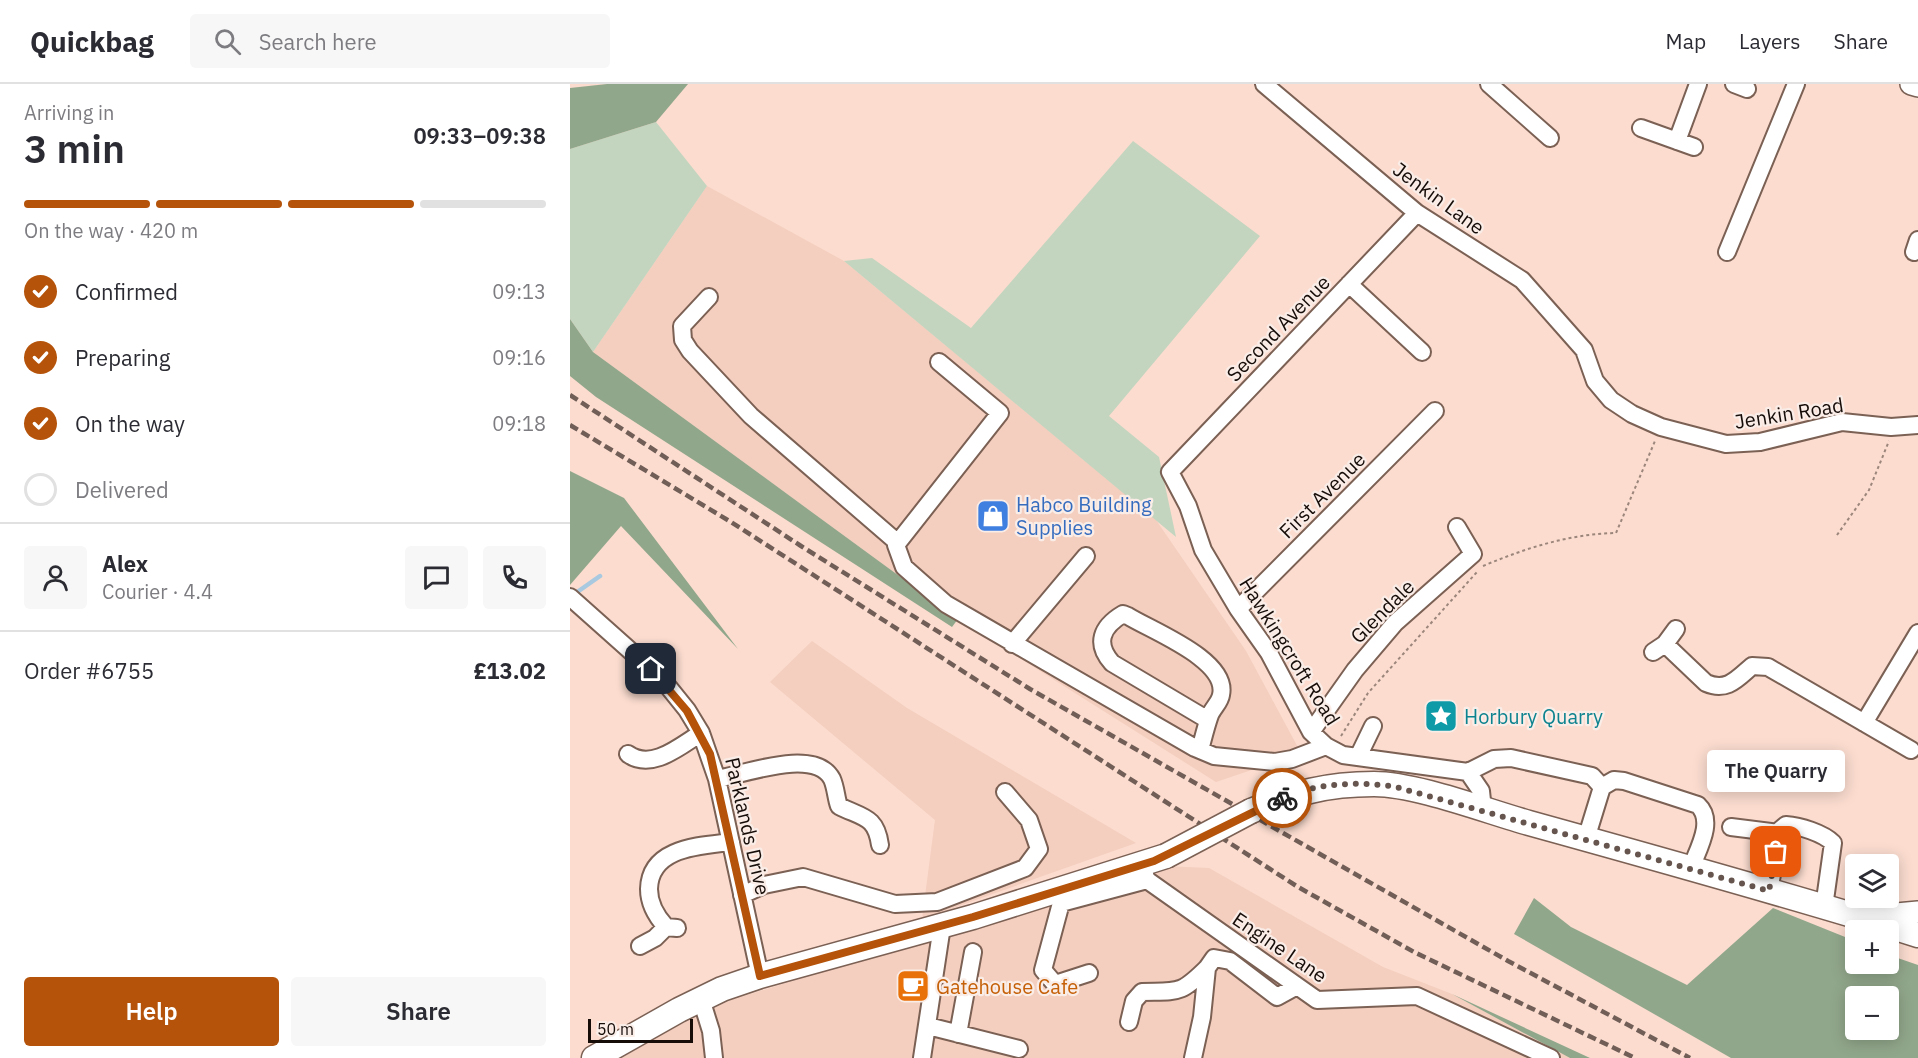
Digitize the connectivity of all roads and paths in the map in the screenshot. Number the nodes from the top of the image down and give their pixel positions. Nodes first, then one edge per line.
1 (1264, 84) edge
2 (1489, 84) edge
3 (1698, 84) edge
4 (1796, 84) edge
5 (1911, 84) edge
6 (1918, 86) edge
7 (1641, 128) dead end
8 (1550, 138) dead end
9 (1677, 141) junction
10 (1694, 147) dead end
11 (1417, 213) junction
12 (1727, 252) dead end
13 (1349, 284) junction
14 (708, 297) dead end
15 (1584, 350) joint
16 (1422, 352) dead end
17 (939, 362) dead end
18 (1436, 412) dead end
19 (1896, 425) junction
20 (1918, 425) edge
21 (1661, 427) junction
22 (1170, 472) joint
23 (1457, 527) dead end
24 (1837, 535) dead end
25 (898, 543) junction
26 (1086, 556) dead end
27 (570, 597) edge
28 (1238, 609) junction
29 (1676, 629) dead end
30 (1918, 633) edge
31 (1012, 644) junction
32 (1208, 720) junction
33 (1864, 723) junction
34 (1373, 726) dead end
35 (1311, 732) junction
36 (701, 733) junction
37 (1329, 748) junction
38 (1200, 750) junction
39 (1911, 750) dead end
40 (628, 754) dead end
41 (1358, 757) junction
42 (1468, 772) junction
43 (717, 779) junction
44 (1602, 787) junction
45 (1005, 792) dead end
46 (1483, 810) junction
47 (1731, 827) dead end
48 (1779, 833) junction
49 (1586, 839) junction
50 (730, 842) junction
51 (880, 845) dead end
52 (1691, 868) junction
53 (1144, 872) junction
54 (1769, 891) junction
55 (742, 895) junction
56 (1824, 907) junction
57 (1918, 912) edge
58 (1860, 917) junction
59 (942, 926) junction
60 (1918, 935) edge
61 (640, 946) dead end
62 (973, 952) dead end
63 (1207, 968) junction
64 (1089, 973) dead end
65 (760, 976) junction
66 (1297, 986) junction
67 (701, 999) junction
68 (1129, 1022) dead end
69 (928, 1026) junction
70 (958, 1034) junction
71 (1019, 1049) dead end
72 (594, 1058) edge
73 (714, 1058) edge
74 (922, 1058) edge
75 (1193, 1058) edge
76 (1551, 1058) edge

1 - 11 street, Jenkin Lane
2 - 8 street
3 - 9 street
4 - 12 street
5 - 6 main road
7 - 9 street
9 - 10 street
11 - 13 street, Second Avenue
11 - 15 street, Jenkin Lane
13 - 16 street
13 - 22 street, Second Avenue
14 - 25 street
15 - 21 street, Jenkin Road
17 - 25 street
18 - 28 street, First Avenue
19 - 20 street, Jenkin Road
19 - 21 street, Jenkin Road
19 - 24 path
21 - 37 path
22 - 28 street, Hawkingcroft Road
23 - 35 street, Glendale
25 - 31 street
26 - 31 street
27 - 36 street, Parklands Drive
28 - 35 street, Hawkingcroft Road
29 - 33 street
30 - 33 street
31 - 38 street
32 - 32 street
32 - 38 street
33 - 39 street
34 - 41 street
35 - 37 street, Hawkingcroft Road
36 - 40 street
36 - 43 street, Parklands Drive
37 - 38 street
37 - 41 street, Hawkingcroft Road
41 - 42 street, Hawkingcroft Road
42 - 44 street
42 - 46 street
43 - 50 street, Parklands Drive
43 - 51 street
44 - 49 street
44 - 52 street
45 - 55 street
46 - 49 highway
46 - 53 highway, bridge
47 - 48 street
48 - 54 street
48 - 56 street
49 - 52 highway
50 - 55 street, Parklands Drive
50 - 61 street
52 - 54 highway
53 - 59 highway
53 - 64 street
53 - 66 street, Engine Lane
54 - 56 highway
55 - 65 street, Parklands Drive
56 - 58 highway
57 - 58 main road
58 - 60 highway
59 - 65 highway
59 - 69 street
62 - 70 street
63 - 66 street
63 - 68 street
63 - 75 street
65 - 67 highway
66 - 76 street, Engine Lane
67 - 72 highway
67 - 73 street
69 - 70 street
69 - 74 street
70 - 71 street

